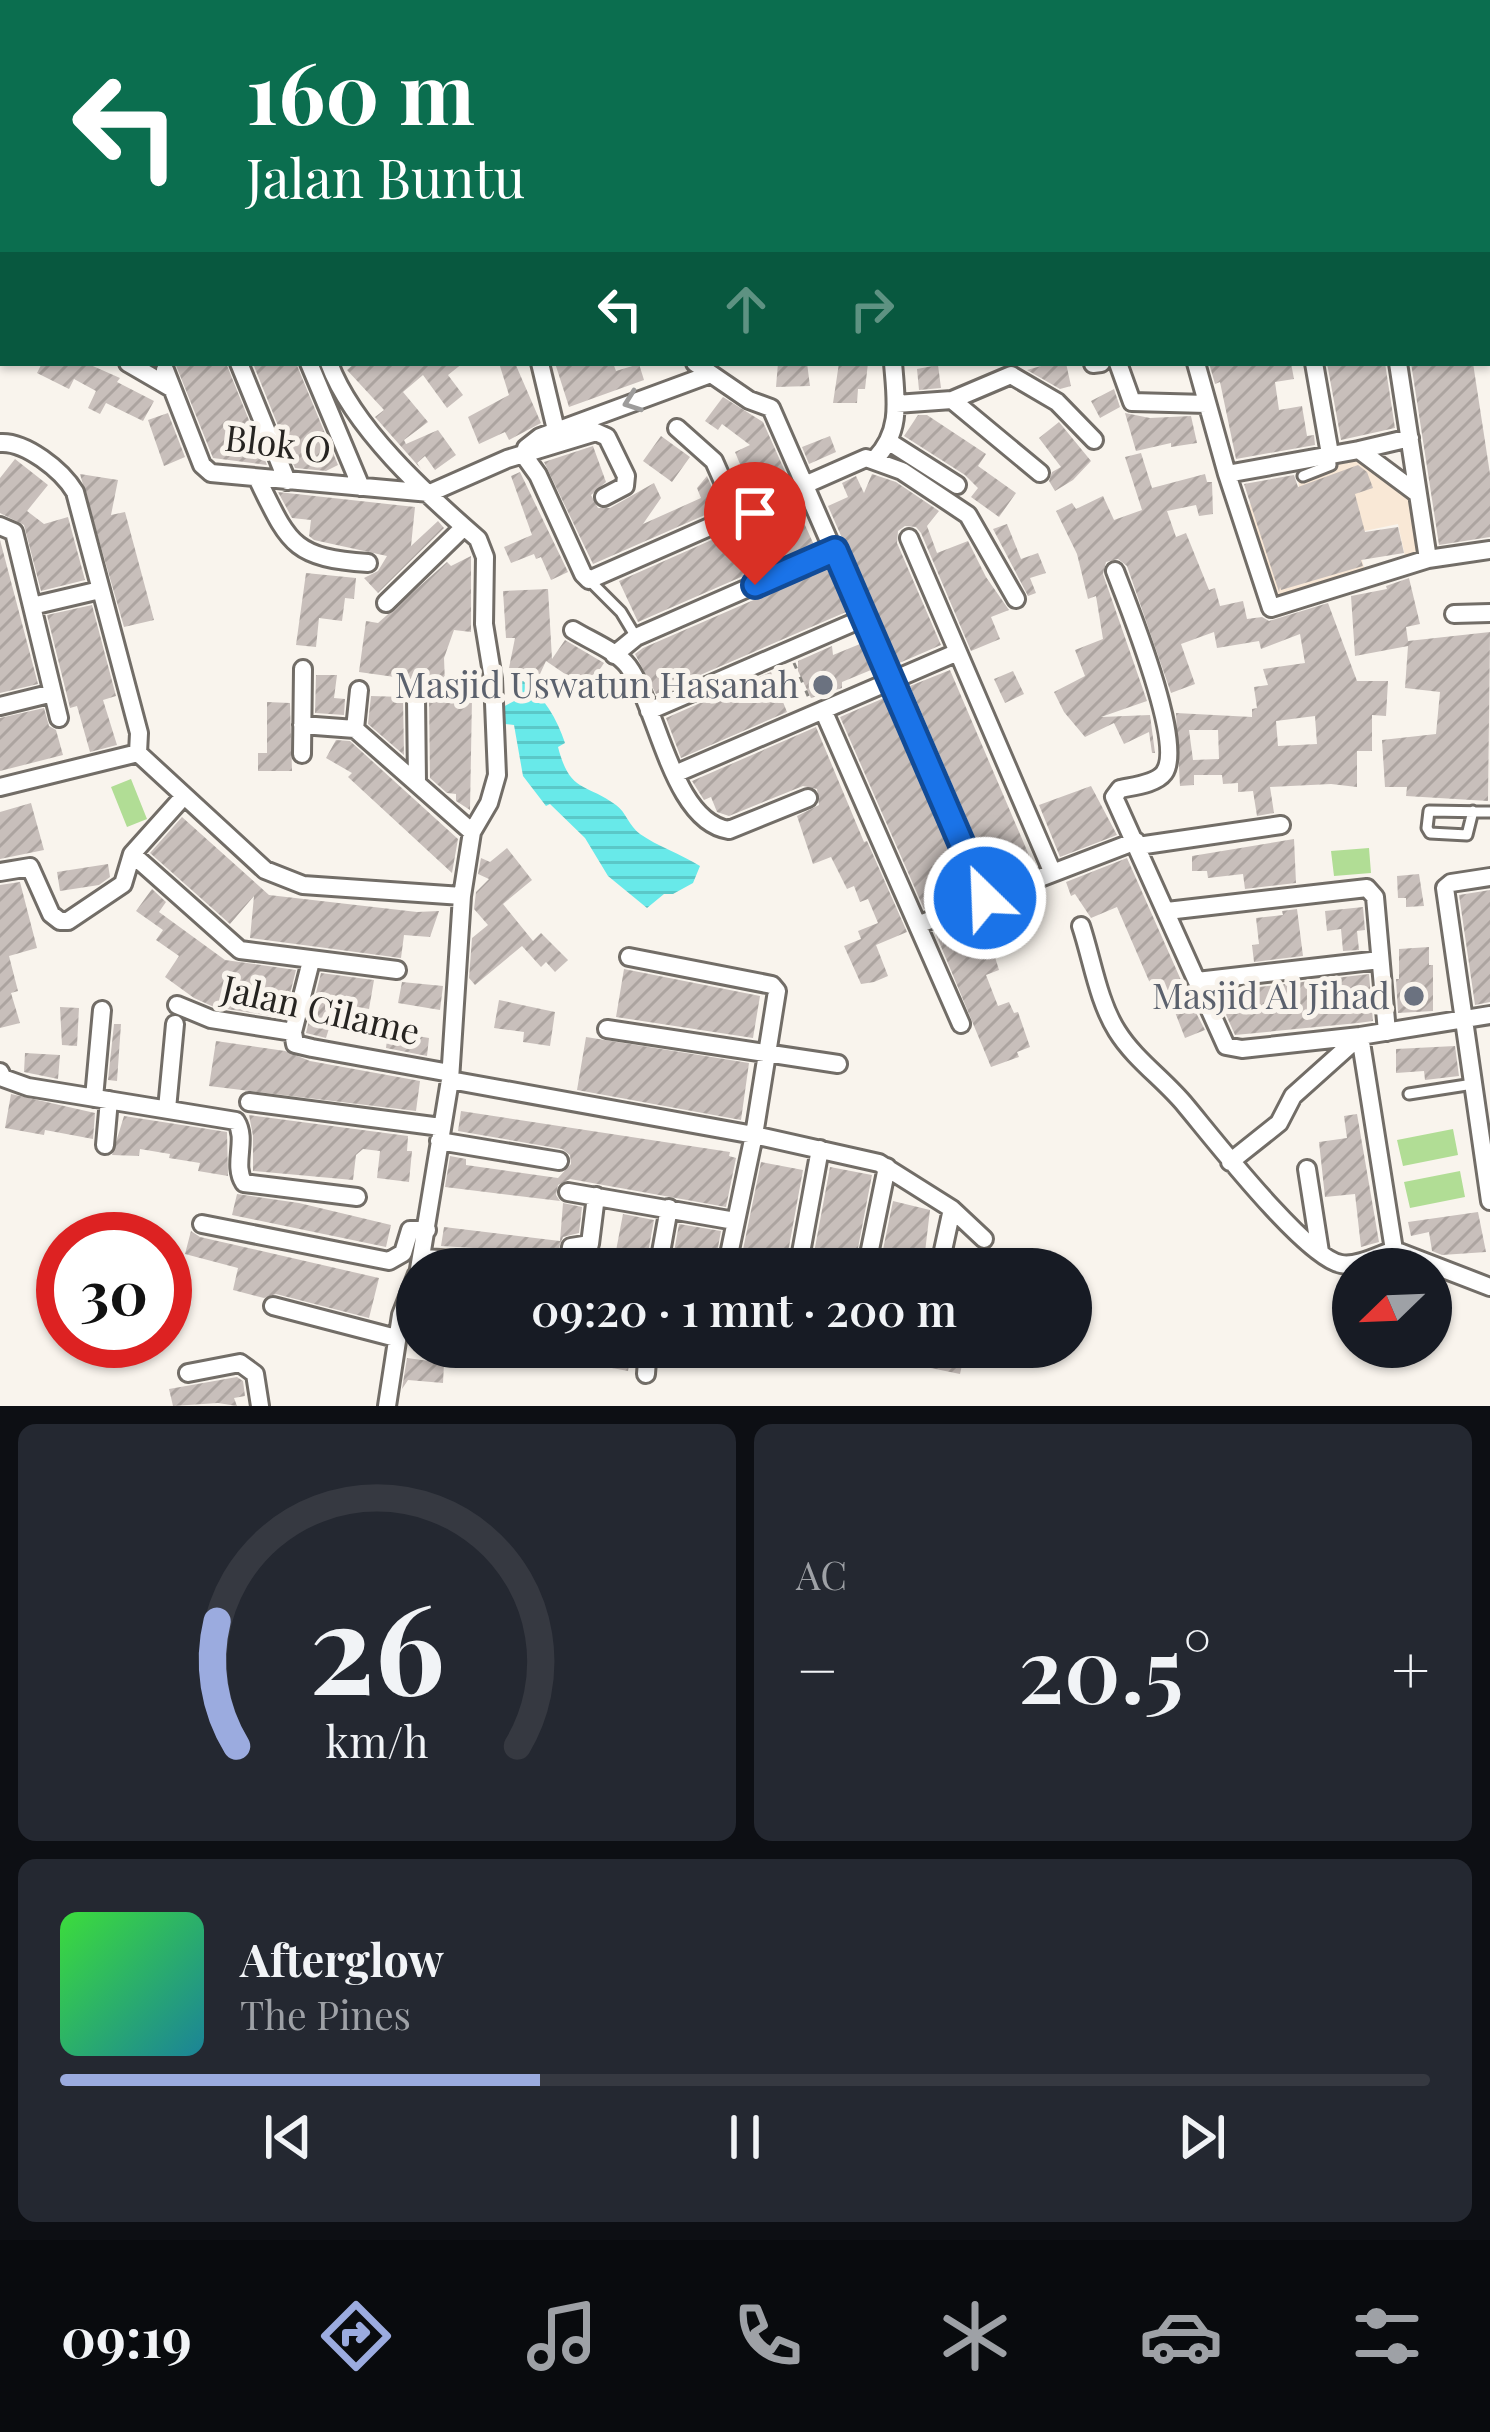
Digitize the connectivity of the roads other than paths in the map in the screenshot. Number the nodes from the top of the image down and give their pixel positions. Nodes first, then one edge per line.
1 (133, 366) edge
2 (240, 366) edge
3 (310, 366) edge
4 (330, 366) edge
5 (541, 366) edge
6 (892, 366) edge
7 (1119, 366) edge
8 (1197, 366) edge
9 (1315, 366) edge
10 (1399, 366) edge
11 (702, 369) edge
12 (165, 370) dead end
13 (172, 388) junction
14 (952, 400) junction
15 (896, 404) junction
16 (1208, 404) junction
17 (676, 428) dead end
18 (556, 430) junction
19 (1411, 438) junction
20 (1094, 440) dead end
21 (0, 443) edge
22 (891, 443) junction
23 (1359, 450) junction
24 (523, 454) junction
25 (1330, 454) junction
26 (875, 459) junction
27 (1040, 473) dead end
28 (1227, 474) junction
29 (1303, 476) dead end
30 (257, 478) junction
31 (286, 481) junction
32 (806, 482) junction
33 (957, 485) dead end
34 (361, 487) junction
35 (430, 493) junction
36 (1418, 494) junction
37 (604, 497) dead end
38 (736, 513) junction
39 (0, 526) edge
40 (464, 527) junction
41 (909, 538) dead end
42 (835, 550) junction
43 (1490, 550) edge
44 (1428, 559) junction
45 (368, 563) dead end
46 (1115, 571) dead end
47 (589, 580) junction
48 (100, 590) junction
49 (1016, 599) dead end
50 (386, 603) dead end
51 (32, 606) junction
52 (1490, 613) edge
53 (1454, 614) dead end
54 (864, 619) junction
55 (573, 630) dead end
56 (635, 637) junction
57 (958, 652) junction
58 (614, 656) junction
59 (303, 669) dead end
60 (891, 681) junction
61 (359, 690) dead end
62 (53, 693) junction
63 (416, 697) dead end
64 (0, 706) edge
65 (649, 711) junction
66 (820, 711) junction
67 (59, 718) dead end
68 (302, 725) junction
69 (355, 729) junction
70 (138, 753) junction
71 (302, 754) dead end
72 (675, 774) junction
73 (417, 782) junction
74 (0, 788) edge
75 (184, 796) junction
76 (808, 798) dead end
77 (1473, 811) junction
78 (1490, 812) edge
79 (1281, 825) dead end
80 (472, 832) junction
81 (1137, 844) junction
82 (132, 854) junction
83 (1052, 871) junction
84 (0, 872) edge
85 (1490, 877) edge
86 (462, 896) junction
87 (985, 898) junction
88 (1167, 911) junction
89 (920, 925) junction
90 (1081, 926) dead end
91 (628, 957) dead end
92 (1380, 960) junction
93 (311, 961) junction
94 (398, 970) dead end
95 (1197, 981) junction
96 (102, 1010) dead end
97 (1490, 1015) edge
98 (1463, 1019) junction
99 (961, 1024) dead end
100 (607, 1029) dead end
101 (1387, 1031) junction
102 (293, 1032) junction
103 (1360, 1036) junction
104 (767, 1055) junction
105 (838, 1064) dead end
106 (1, 1077) edge
107 (450, 1077) junction
108 (1473, 1084) junction
109 (1408, 1094) dead end
110 (102, 1099) junction
111 (249, 1102) dead end
112 (166, 1109) junction
113 (441, 1134) junction
114 (754, 1135) junction
115 (105, 1145) dead end
116 (820, 1149) junction
117 (559, 1161) dead end
118 (1230, 1162) junction
119 (886, 1167) junction
120 (1307, 1169) dead end
121 (568, 1192) dead end
122 (596, 1196) junction
123 (357, 1197) dead end
124 (1490, 1201) edge
125 (669, 1208) junction
126 (952, 1209) junction
127 (735, 1221) junction
128 (202, 1224) dead end
129 (427, 1230) junction
130 (984, 1239) dead end
131 (424, 1248) edge
132 (571, 1248) edge
133 (662, 1248) edge
134 (730, 1248) edge
135 (802, 1248) edge
136 (870, 1248) edge
137 (944, 1248) edge
138 (1394, 1248) edge
139 (1320, 1252) junction
140 (1332, 1260) edge
141 (1452, 1272) edge
142 (1490, 1287) edge
143 (273, 1306) dead end
144 (396, 1338) joint
145 (646, 1368) edge
146 (188, 1372) dead end
147 (646, 1374) dead end
148 (260, 1406) edge
149 (387, 1406) edge

1 - 13 street
2 - 31 street
3 - 34 street
4 - 35 street
5 - 18 street
6 - 15 street
7 - 16 street
8 - 16 street
9 - 25 street
10 - 19 street
11 -> 18 street
11 - 32 street
12 - 13 street, Blok O
13 - 30 street, Blok O
14 - 15 street
14 - 20 street
14 - 27 street
15 - 22 street
16 - 28 street
17 - 38 street
18 - 24 street
19 - 23 street
19 - 36 street
21 - 48 street
22 - 26 street
22 - 33 street
23 - 25 street
23 - 36 street
24 - 35 street
24 - 37 street
24 - 47 street
25 - 28 street
25 - 29 lane
26 - 32 street
26 - 49 street
28 - 44 street
30 - 31 street, Blok O
30 - 45 street
31 - 34 street, Blok O
32 - 38 street
32 - 42 street
34 - 35 street, Blok O
35 - 40 street
36 - 44 street
38 - 47 street
39 - 51 street
40 - 50 street
40 - 80 street
41 - 57 street
42 - 54 street
42 - 56 street
43 - 44 street
46 - 81 street
47 - 56 lane
48 - 51 street
48 - 70 street
51 - 62 street
52 - 53 street
54 - 60 street
54 - 65 street
55 - 58 street
56 - 58 street
57 - 60 street
57 - 83 street
58 - 65 street
59 - 68 street
60 - 66 street
60 - 87 street
61 - 69 street
62 - 64 street
62 - 67 street
63 - 73 street
65 - 72 street
66 - 72 street
66 - 89 street
68 - 69 street
68 - 71 street
69 - 73 street
70 - 74 street
70 - 75 street
72 - 76 street
73 - 80 street
75 - 82 street
75 - 86 street
77 - 77 lane
77 - 78 lane
79 - 81 street
80 - 86 street
81 - 83 street
81 - 88 street
82 - 84 street
82 - 93 street
83 - 87 street
85 - 98 street
86 - 107 street
87 - 89 street
88 - 92 street
88 - 95 street
89 - 99 street
90 - 118 street
91 - 104 street
92 - 95 street
92 - 101 street
93 - 94 street
93 - 102 street
95 - 103 street
96 - 110 street
97 - 98 street
98 - 101 street
98 - 108 street
100 - 104 street
101 - 103 street
102 - 107 street, Jalan Cilame
102 - 112 street, Jalan Cilame
103 - 118 street
103 - 138 street
104 - 105 street
104 - 114 street
106 - 110 street
107 - 113 street
107 - 114 street
108 - 109 lane
108 - 124 street
110 - 112 street
110 - 115 street
111 - 113 street
112 - 123 street
113 - 117 street
113 - 129 street
114 - 116 street
114 - 127 street
116 - 119 street
116 - 135 street
118 - 139 street
119 - 126 street
119 - 136 street
120 - 139 street
121 - 122 street
122 - 125 street
122 - 132 street
125 - 127 street
125 - 133 street
126 - 130 street
126 - 137 street
127 - 134 street
128 - 129 street
129 - 131 street
139 - 140 street
141 - 142 street
143 - 144 street
144 - 149 street
145 - 147 street
146 - 148 street

